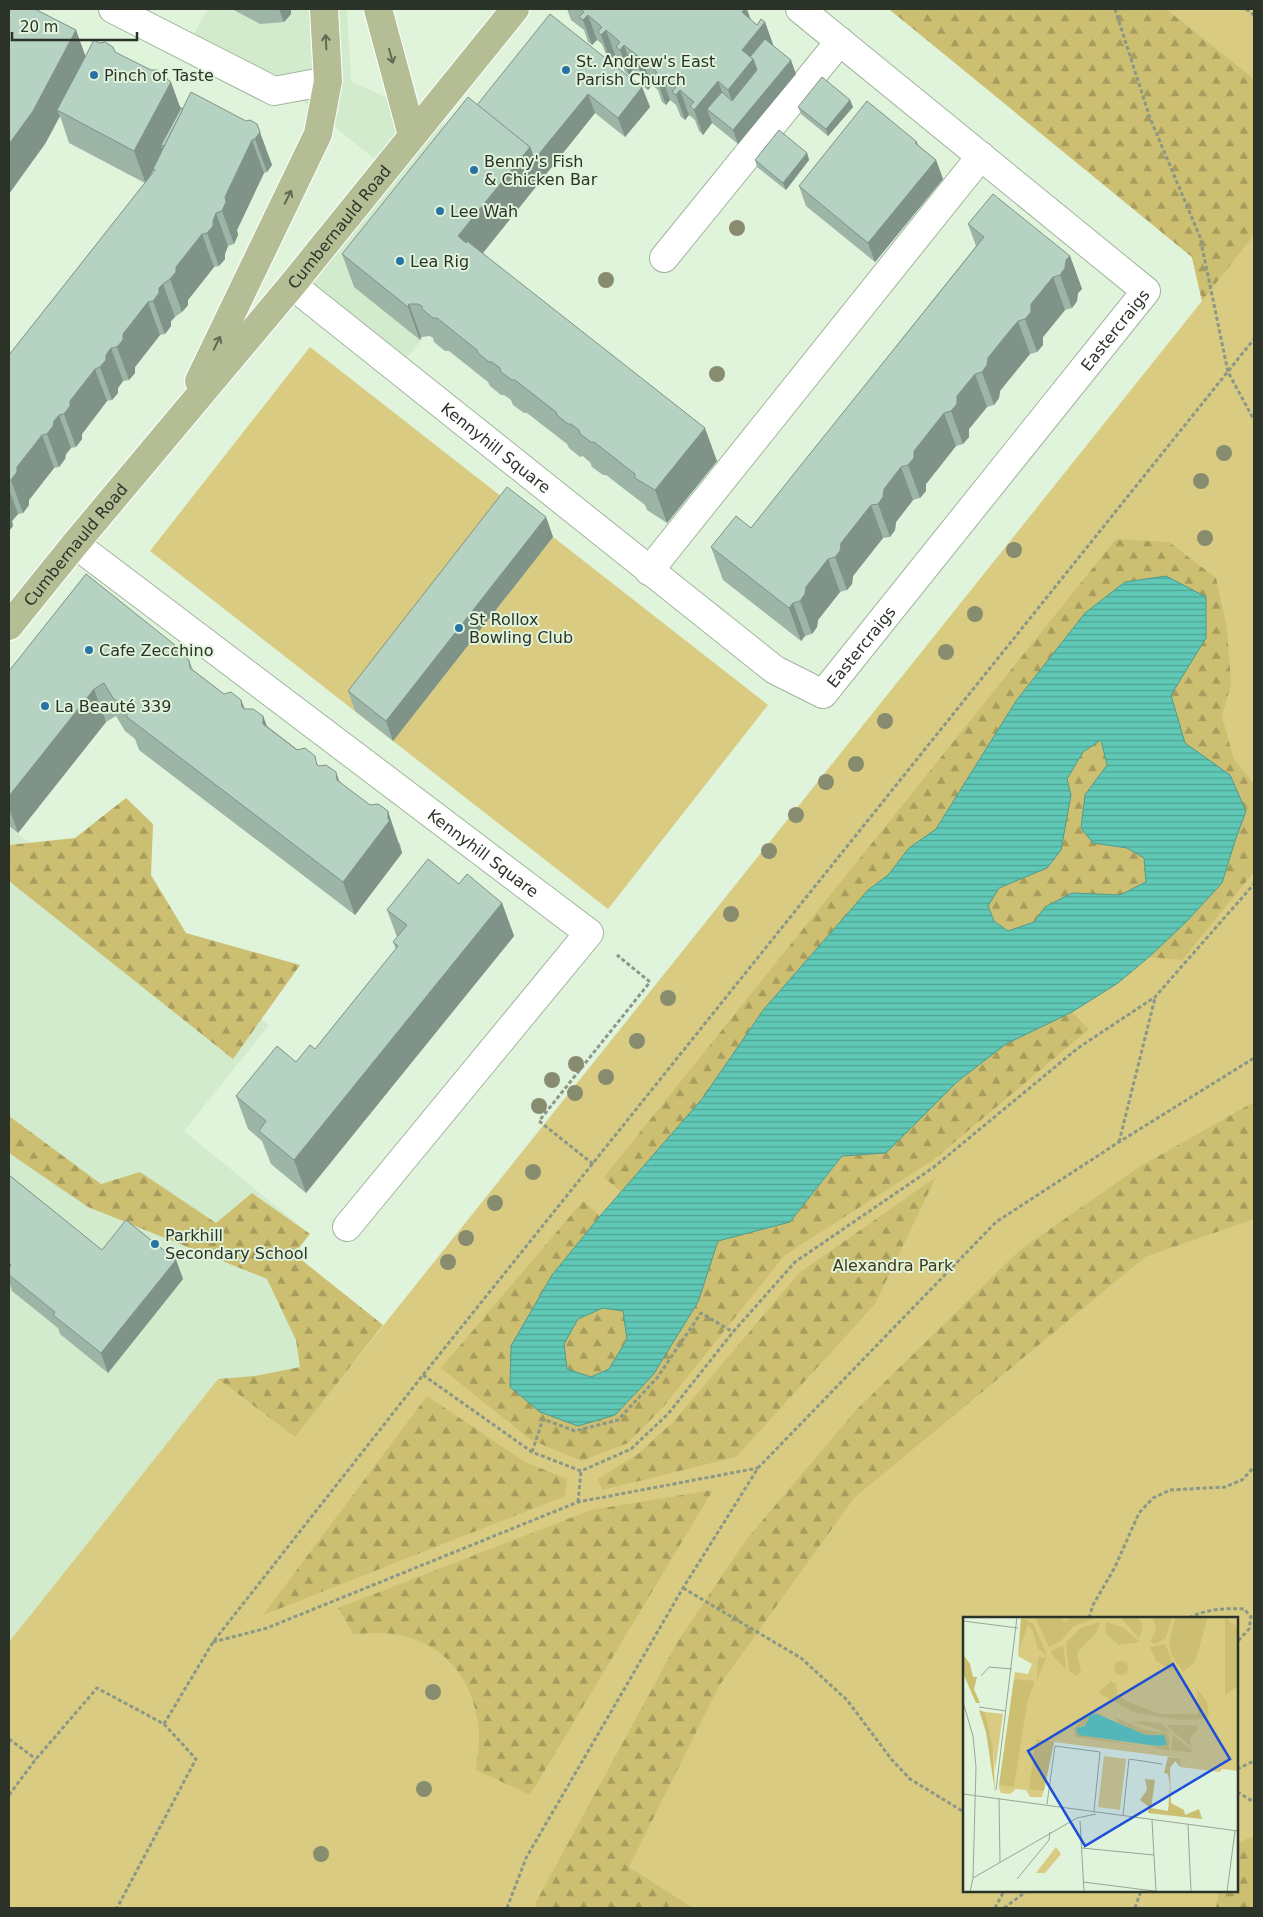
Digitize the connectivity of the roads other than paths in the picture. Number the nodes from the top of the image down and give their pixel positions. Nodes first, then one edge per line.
1 (114, 9) edge
2 (324, 9) edge
3 (378, 9) edge
4 (515, 9) edge
5 (800, 9) edge
6 (840, 41) junction
7 (328, 80) junction
8 (412, 135) junction
9 (980, 156) junction
10 (664, 258) dead end
11 (292, 286) junction
12 (181, 419) junction
13 (74, 544) junction
14 (649, 570) junction
15 (9, 626) edge
16 (823, 694) joint
17 (347, 1227) dead end

1 - 7 street
7 -> 2 main road, Cumbernauld Road
3 -> 8 main road
4 - 8 main road, Cumbernauld Road
5 - 6 street, Eastercraigs
6 - 9 street, Eastercraigs
6 - 10 street
12 -> 7 main road, Cumbernauld Road
8 - 11 main road, Cumbernauld Road
9 - 14 street
9 - 16 street, Eastercraigs
11 - 12 main road, Cumbernauld Road
11 - 14 street, Kennyhill Square
12 - 13 main road, Cumbernauld Road
13 - 15 main road, Cumbernauld Road
13 - 17 street, Kennyhill Square
14 - 16 street, Kennyhill Square

